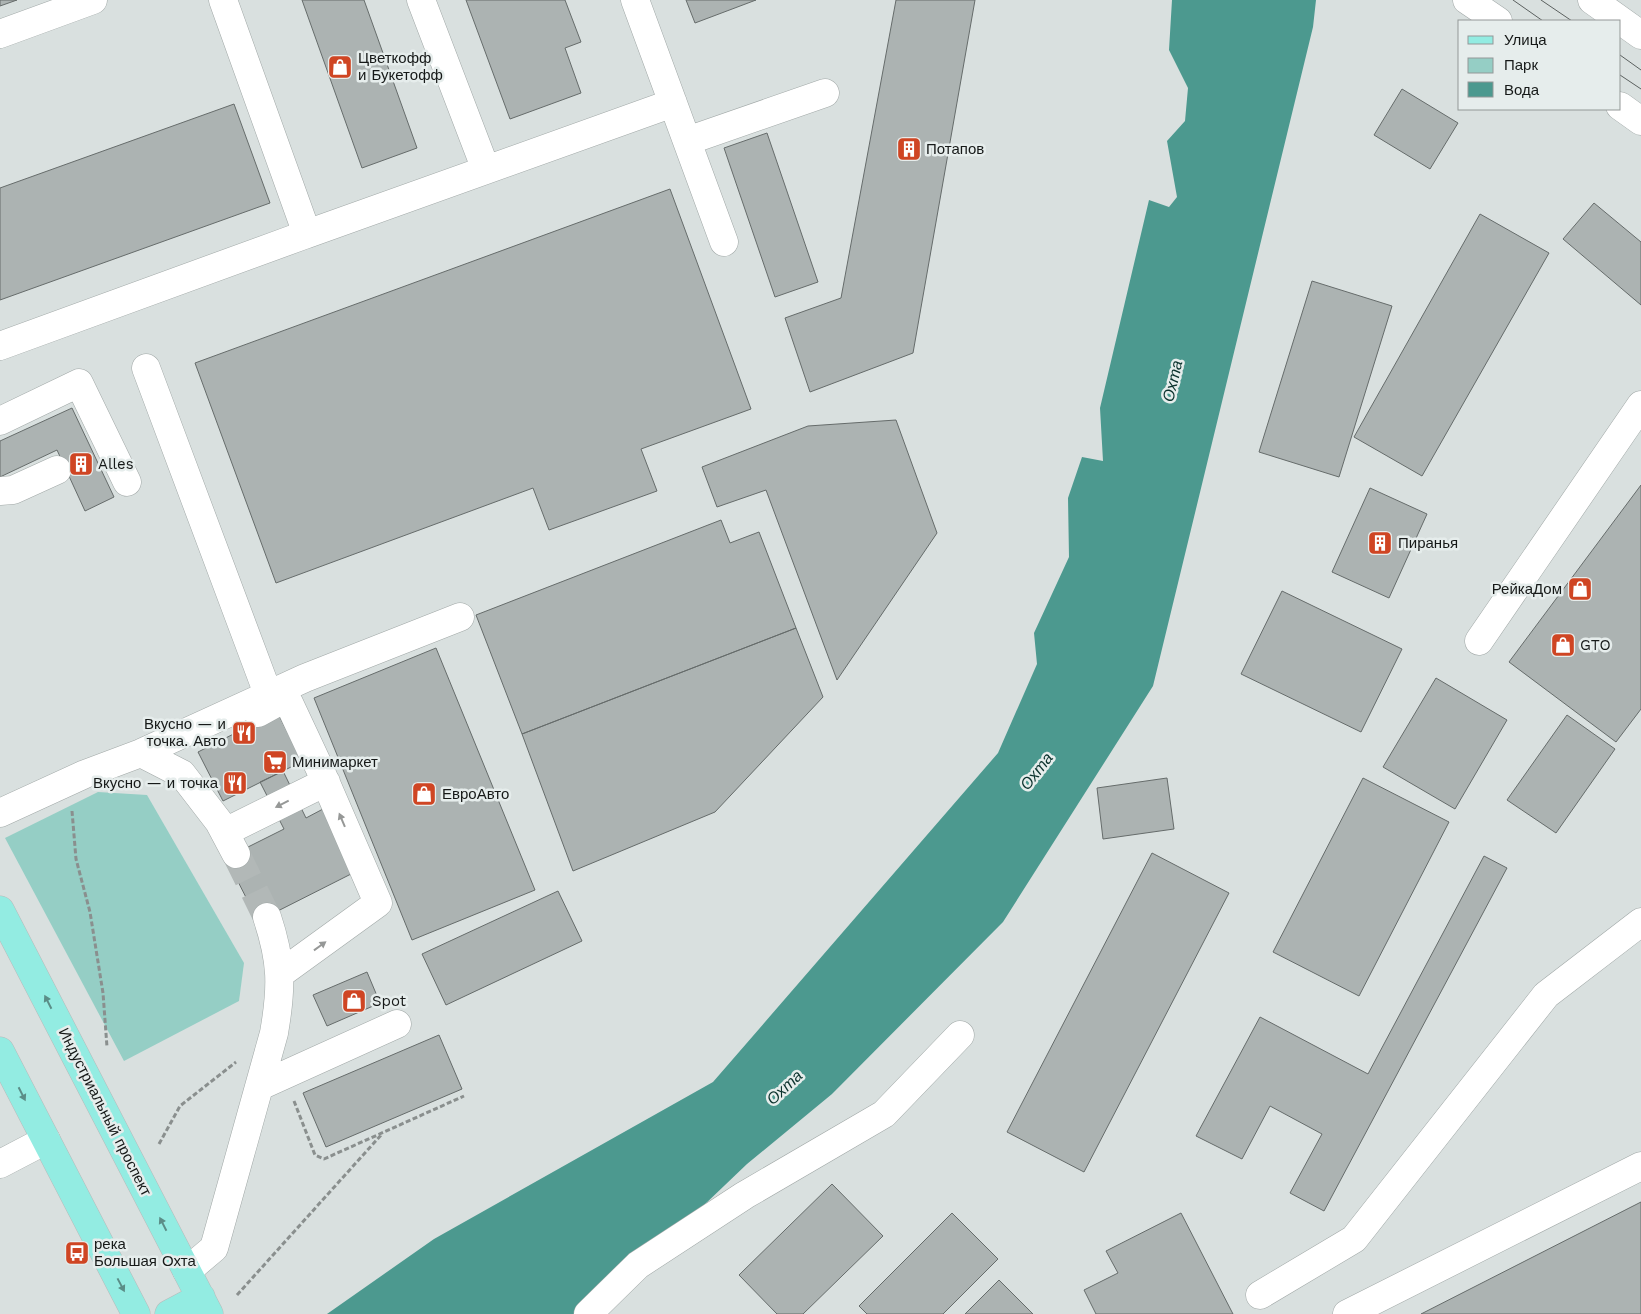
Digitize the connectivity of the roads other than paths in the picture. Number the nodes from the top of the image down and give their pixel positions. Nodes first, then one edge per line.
1 (93, 0) edge
2 (223, 0) edge
3 (420, 0) edge
4 (635, 0) edge
5 (1467, 0) edge
6 (1592, 0) edge
7 (1497, 20) edge
8 (1619, 20) edge
9 (1621, 21) edge
10 (0, 34) edge
11 (1641, 36) edge
12 (825, 93) dead end
13 (673, 103) junction
14 (1621, 107) edge
15 (1641, 121) edge
16 (687, 141) junction
17 (486, 170) junction
18 (307, 234) junction
19 (724, 242) dead end
20 (0, 346) edge
21 (146, 368) dead end
22 (1641, 404) edge
23 (0, 421) edge
24 (57, 470) dead end
25 (126, 482) dead end
26 (0, 491) edge
27 (460, 617) dead end
28 (1479, 641) dead end
29 (268, 694) junction
30 (151, 758) junction
31 (326, 782) junction
32 (0, 813) edge
33 (0, 910) edge
34 (267, 917) tunnel mouth
35 (1641, 922) edge
36 (280, 974) junction
37 (397, 1024) dead end
38 (960, 1035) dead end
39 (0, 1051) edge
40 (272, 1080) junction
41 (46, 1140) junction
42 (0, 1164) edge
43 (1641, 1166) edge
44 (187, 1271) junction
45 (1260, 1295) dead end
46 (205, 1306) edge
47 (136, 1314) edge
48 (169, 1314) edge
49 (588, 1314) edge
50 (1347, 1314) edge

1 - 10 street
2 - 18 street
3 - 17 street
4 - 13 street
5 - 7 street
6 - 8 street
9 - 11 street
12 - 16 street
13 - 16 street
13 - 17 street
14 - 15 street
16 - 19 street
17 - 18 street
18 - 20 street
21 - 29 street
22 - 28 street
23 - 25 street
24 - 26 street
27 - 29 street
29 - 30 street
31 -> 30 street
30 - 31 street
30 - 32 street
36 -> 31 street
44 -> 33 main road, Индустриальный проспект
34 - 36 street
35 - 45 street
36 - 40 street
37 - 40 street
38 - 49 street
39 -> 41 main road
40 - 44 street
41 - 42 street
41 -> 47 main road
43 - 50 street
44 - 46 main road, Индустриальный проспект
46 - 48 main road

